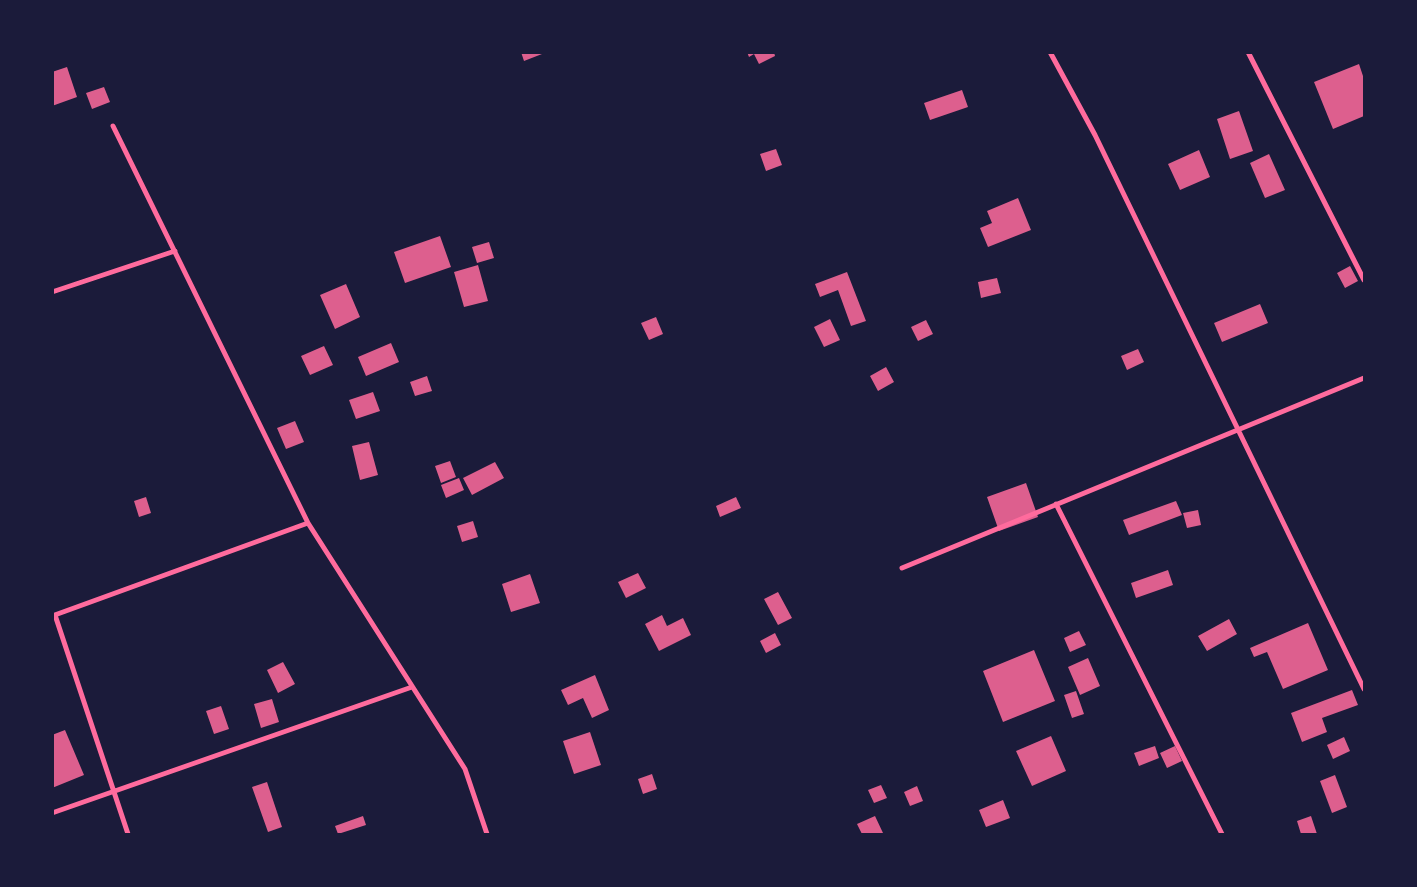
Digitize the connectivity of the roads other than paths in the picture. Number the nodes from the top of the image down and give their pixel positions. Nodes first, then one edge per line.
1 (1050, 52) edge
2 (1248, 52) edge
3 (113, 126) dead end
4 (174, 251) junction
5 (1364, 280) edge
6 (52, 292) edge
7 (1364, 378) edge
8 (1238, 430) junction
9 (1056, 504) junction
10 (308, 523) junction
11 (902, 568) dead end
12 (54, 616) edge
13 (412, 687) junction
14 (1364, 689) edge
15 (114, 791) junction
16 (52, 813) edge
17 (128, 834) edge
18 (487, 834) edge
19 (1222, 834) edge

1 - 8 street
2 - 5 street
3 - 4 street
4 - 6 street
4 - 10 street
7 - 8 street
8 - 9 street
8 - 14 street
9 - 11 street
9 - 19 street
10 - 12 street
10 - 13 street
12 - 15 street
13 - 15 street
13 - 18 street
15 - 16 street
15 - 17 street

